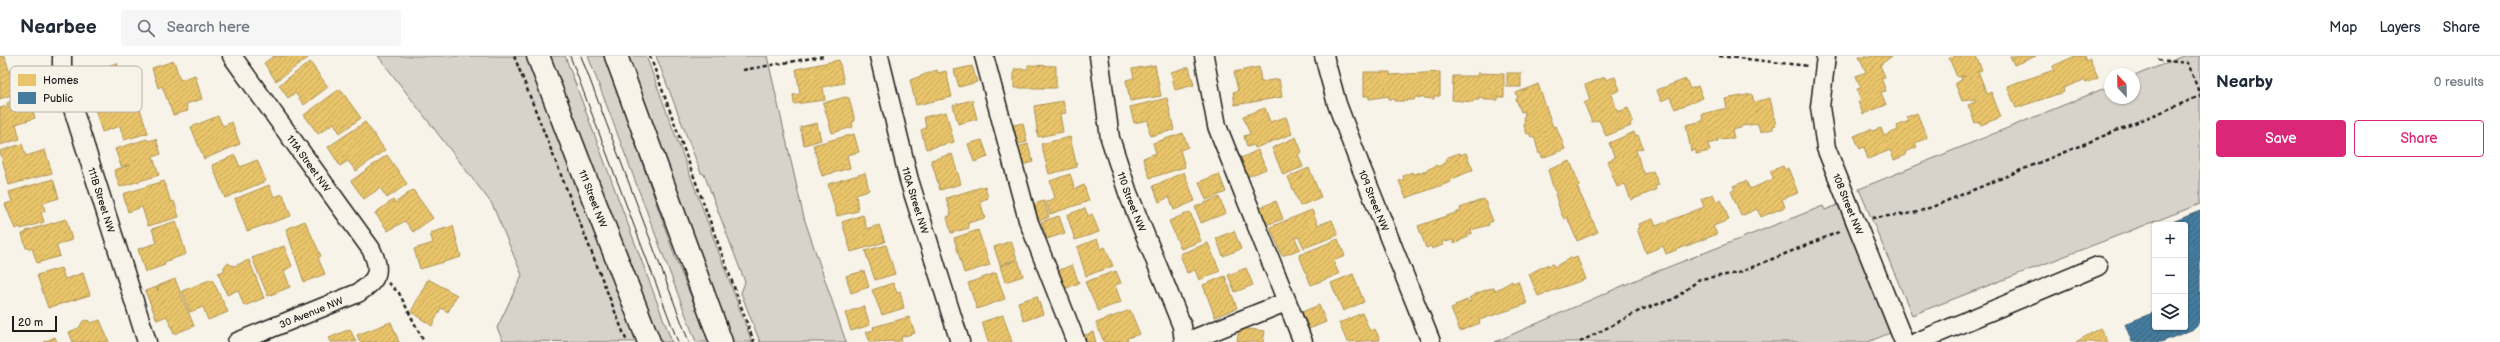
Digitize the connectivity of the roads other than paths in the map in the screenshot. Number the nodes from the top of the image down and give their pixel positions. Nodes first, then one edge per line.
1 (232, 56) edge
2 (538, 56) edge
3 (616, 56) edge
4 (879, 56) edge
5 (984, 56) edge
6 (1099, 56) edge
7 (1204, 56) edge
8 (1324, 56) edge
9 (1825, 61) edge
10 (74, 112) edge
11 (2098, 266) dead end
12 (377, 274) joint
13 (1286, 302) junction
14 (147, 342) edge
15 (237, 342) edge
16 (649, 342) edge
17 (721, 342) edge
18 (960, 342) edge
19 (1076, 342) edge
20 (1185, 342) edge
21 (1303, 342) edge
22 (1431, 342) edge
23 (1904, 342) edge
24 (1917, 342) edge

1 - 12 street, 111A Street NW
2 - 16 main road, 111 Street NW
3 - 17 main road
4 - 18 street, 110A Street NW
5 - 19 street
6 - 20 street, 110 Street NW
7 - 13 street
8 - 22 street, 109 Street NW
9 - 23 street, 108 Street NW
10 - 14 street, 111B Street NW
11 - 24 street
12 - 15 street, 30 Avenue NW
13 - 20 street
13 - 21 street

